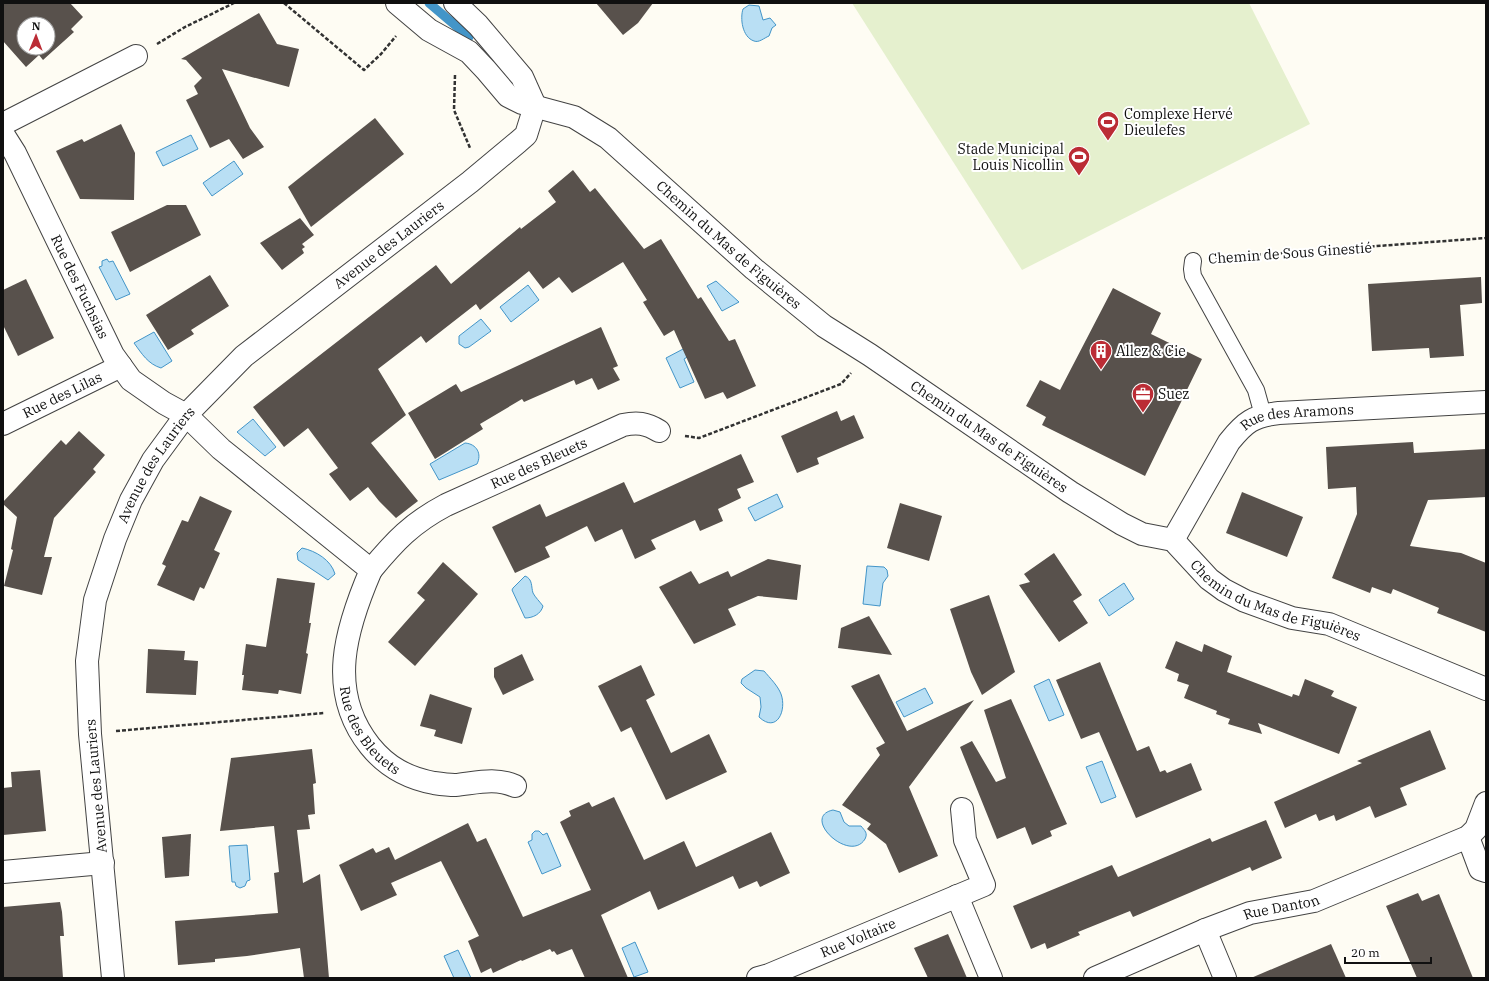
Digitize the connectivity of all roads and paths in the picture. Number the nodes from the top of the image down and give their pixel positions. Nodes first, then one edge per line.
1 (234, 3) edge
2 (284, 3) edge
3 (397, 3) edge
4 (455, 3) edge
5 (381, 54) dead end
6 (136, 56) joint
7 (455, 72) dead end
8 (535, 106) junction
9 (3, 124) edge
10 (3, 134) edge
11 (471, 152) dead end
12 (1486, 238) edge
13 (1193, 262) joint
14 (870, 355) junction
15 (121, 366) junction
16 (1486, 402) edge
17 (186, 415) junction
18 (1263, 415) junction
19 (3, 424) edge
20 (659, 431) joint
21 (1173, 540) junction
22 (371, 570) junction
23 (1486, 689) edge
24 (350, 711) junction
25 (90, 734) junction
26 (515, 786) dead end
27 (1486, 803) edge
28 (962, 809) dead end
29 (1468, 837) junction
30 (103, 863) junction
31 (1486, 871) edge
32 (3, 872) edge
33 (957, 896) junction
34 (1205, 930) junction
35 (113, 978) edge
36 (758, 978) edge
37 (991, 978) edge
38 (1095, 978) edge
39 (1226, 978) edge

1 - 6 path
2 - 5 path
3 - 8 street, Chemin du Mas de Figuières
4 - 8 street
6 - 9 street
7 - 11 path
8 - 14 street, Chemin du Mas de Figuières
8 - 17 street, Avenue des Lauriers
10 - 15 street, Rue des Fuchsias
12 - 13 path, Chemin de Sous Ginestié
13 - 18 lane, Chemin de Sous Ginestié
14 - 20 path
14 - 21 street, Chemin du Mas de Figuières
15 - 17 street, Rue des Fuchsias
15 - 19 street, Rue des Lilas
16 - 18 street, Rue des Aramons
17 - 22 street
17 - 25 street, Avenue des Lauriers
18 - 21 street, Rue des Aramons
20 - 22 street, Rue des Bleuets
21 - 23 street, Chemin du Mas de Figuières
22 - 24 street, Rue des Bleuets
24 - 25 path
24 - 26 street, Rue des Bleuets
25 - 30 street, Avenue des Lauriers
27 - 29 street
28 - 33 street, Rue Voltaire
29 - 31 street
29 - 34 street, Rue Danton
30 - 32 street
30 - 35 street, Avenue des Lauriers
33 - 36 street, Rue Voltaire
33 - 37 street
34 - 38 street, Rue Danton
34 - 39 street

